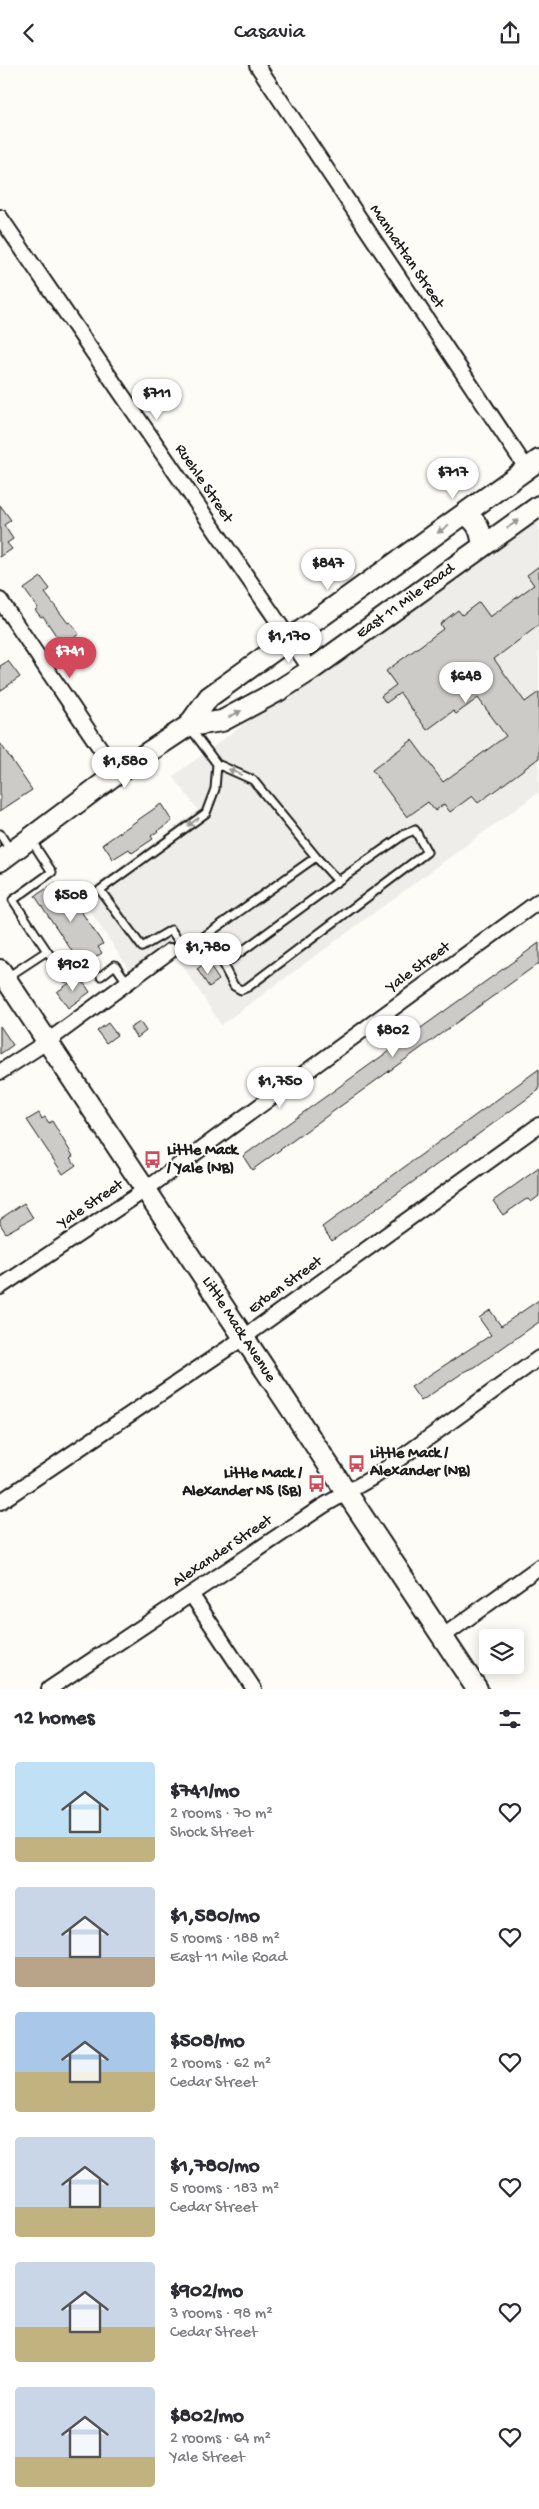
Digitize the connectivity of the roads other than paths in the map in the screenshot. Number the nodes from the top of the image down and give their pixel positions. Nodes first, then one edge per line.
1 (257, 65) edge
2 (0, 217) edge
3 (533, 465) edge
4 (539, 506) edge
5 (464, 514) junction
6 (483, 546) junction
7 (0, 600) edge
8 (290, 641) junction
9 (311, 670) junction
10 (188, 725) junction
11 (216, 764) junction
12 (117, 773) junction
13 (0, 834) edge
14 (30, 839) junction
15 (6, 856) edge
16 (316, 857) junction
17 (338, 881) junction
18 (539, 901) edge
19 (175, 947) junction
20 (47, 951) junction
21 (101, 975) dead end
22 (66, 977) dead end
23 (5, 980) edge
24 (127, 982) junction
25 (48, 1041) junction
26 (0, 1072) edge
27 (539, 1125) edge
28 (145, 1190) junction
29 (0, 1287) edge
30 (243, 1338) junction
31 (539, 1357) edge
32 (348, 1493) junction
33 (0, 1502) edge
34 (539, 1567) edge
35 (191, 1594) junction
36 (442, 1637) junction
37 (49, 1689) edge
38 (254, 1689) edge
39 (477, 1689) edge

1 - 3 street, Manhattan Street
2 - 8 street, Ruehle Street
3 - 5 main road, East 11 Mile Road
6 -> 4 main road, East 11 Mile Road
5 - 6 main road
5 -> 8 main road, East 11 Mile Road
6 - 9 main road, East 11 Mile Road
7 - 12 street
8 - 9 street, Ruehle Street
8 - 10 main road, East 11 Mile Road
10 -> 9 main road, East 11 Mile Road
10 - 11 lane
10 - 12 main road, East 11 Mile Road
16 -> 11 lane
11 -> 19 lane
12 - 14 main road, East 11 Mile Road
13 - 15 lane
14 - 15 main road, East 11 Mile Road
14 - 20 lane
16 - 17 lane
16 - 19 lane
17 - 17 lane
18 - 28 street, Yale Street
19 - 24 street
20 - 22 lane
20 - 23 lane
21 - 24 lane
23 - 25 main road, Little Mack Avenue
24 - 25 street
25 - 26 street
25 - 28 main road, Little Mack Avenue
27 - 30 street, Erben Street
28 - 29 street, Yale Street
28 - 30 main road, Little Mack Avenue
30 - 32 main road, Little Mack Avenue
30 - 33 street, Erben Street
31 - 32 street, Alexander Street
32 - 35 street, Alexander Street
32 - 36 main road, Little Mack Avenue
34 - 36 street
35 - 37 street, Alexander Street
35 - 38 street
36 - 39 main road, Little Mack Avenue

